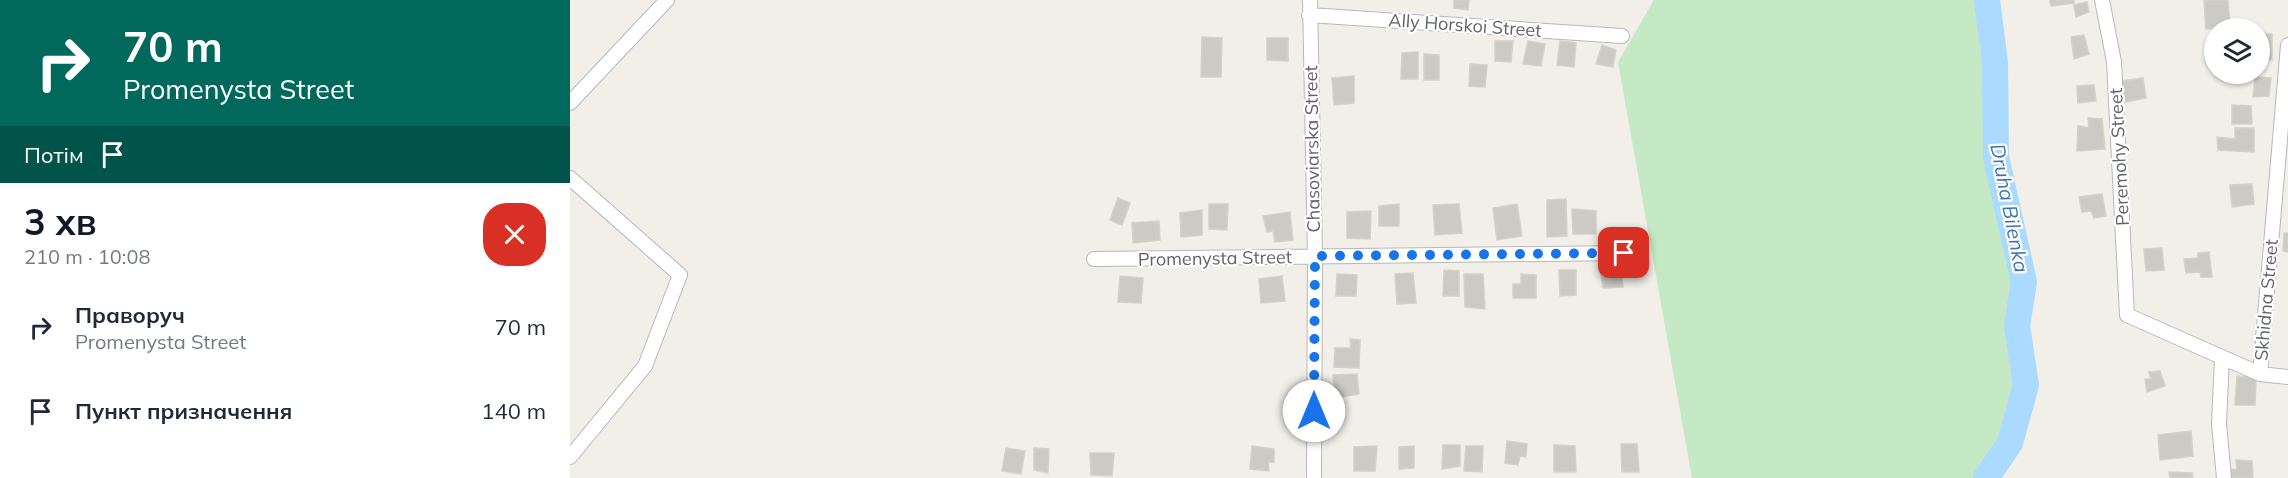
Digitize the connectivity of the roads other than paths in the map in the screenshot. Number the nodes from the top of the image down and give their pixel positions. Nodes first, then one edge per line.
1 (667, 0) edge
2 (1310, 0) edge
3 (2102, 0) edge
4 (1309, 15) junction
5 (1622, 36) dead end
6 (2288, 45) edge
7 (570, 103) edge
8 (570, 178) edge
9 (1624, 253) dead end
10 (1315, 256) junction
11 (1094, 259) dead end
12 (2222, 357) junction
13 (2260, 374) junction
14 (2288, 377) edge
15 (570, 457) edge
16 (1314, 478) edge
17 (2224, 478) edge

1 - 7 street
2 - 4 street, Chasoviarska Street
3 - 12 street, Peremohy Street
4 - 5 street, Ally Horskoi Street
4 - 10 street, Chasoviarska Street
6 - 13 street, Skhidna Street
8 - 15 street
9 - 10 street, Promenysta Street
10 - 11 street, Promenysta Street
10 - 16 street, Chasoviarska Street
12 - 13 street
12 - 17 street
13 - 14 street

